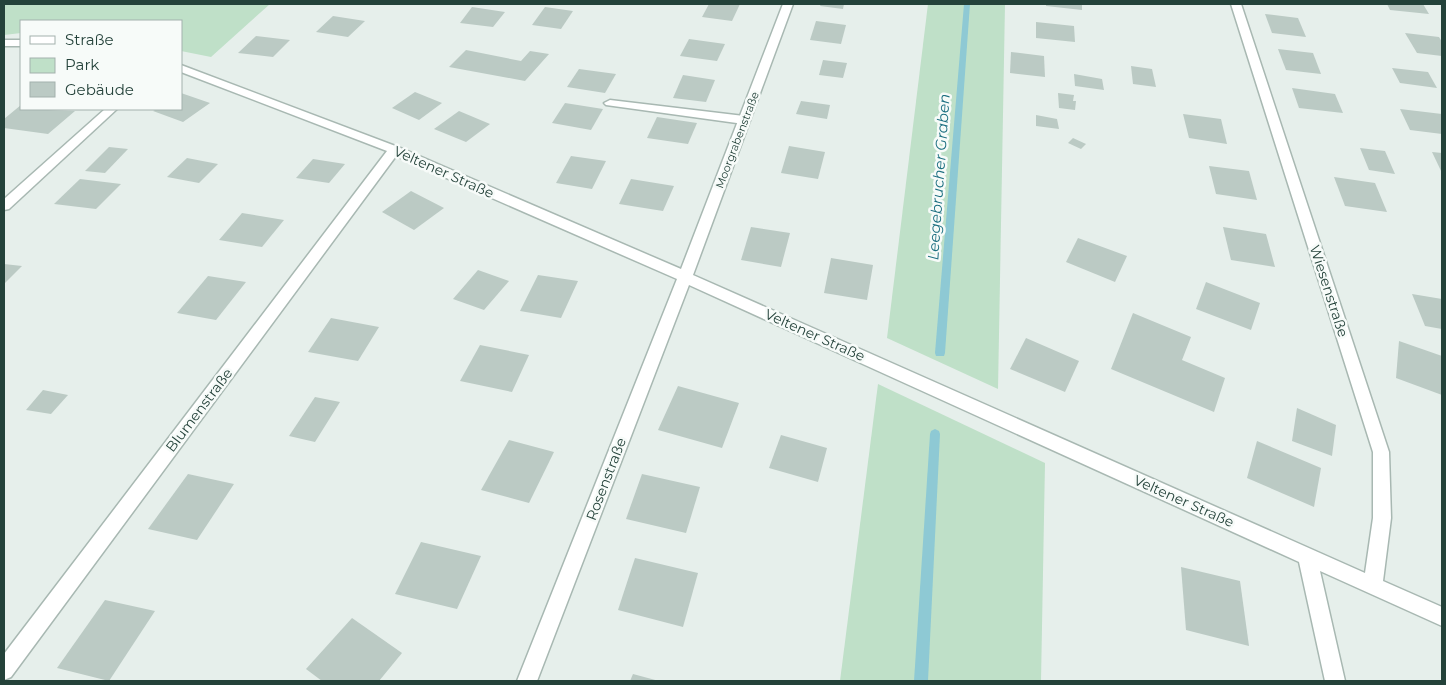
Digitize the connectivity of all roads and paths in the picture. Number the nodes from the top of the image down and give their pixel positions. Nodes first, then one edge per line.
1 (788, 4) edge
2 (1236, 4) edge
3 (4, 43) edge
4 (20, 43) edge
5 (182, 68) edge
6 (610, 103) dead end
7 (110, 110) edge
8 (744, 120) junction
9 (394, 150) junction
10 (4, 206) edge
11 (685, 277) junction
12 (1307, 556) junction
13 (1373, 585) junction
14 (1442, 616) edge
15 (4, 670) edge
16 (527, 681) edge
17 (1335, 681) edge

1 - 8 street, Moorgrabenstraße
2 - 13 street, Wiesenstraße
3 - 4 street
5 - 9 street, Veltener Straße
6 - 8 street
7 - 10 street
8 - 11 street, Moorgrabenstraße
9 - 11 street, Veltener Straße
9 - 15 street, Blumenstraße
11 - 12 street, Veltener Straße
11 - 16 street, Rosenstraße
12 - 13 street, Veltener Straße
12 - 17 street
13 - 14 street, Veltener Straße

